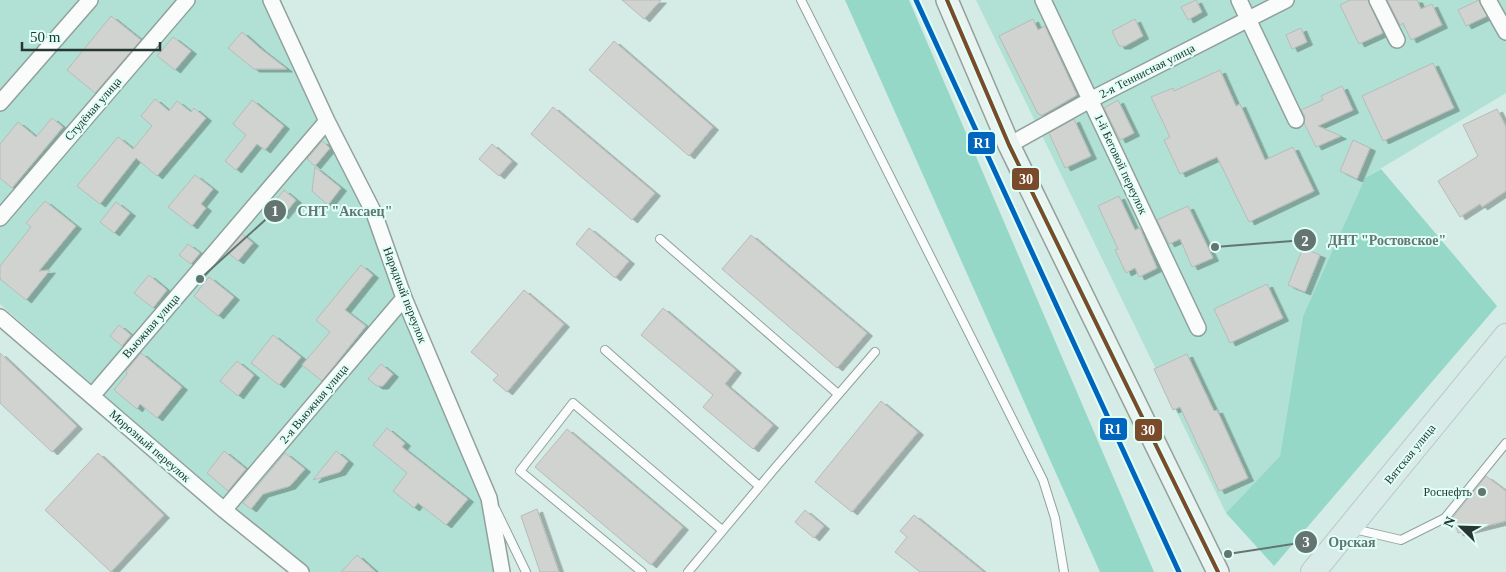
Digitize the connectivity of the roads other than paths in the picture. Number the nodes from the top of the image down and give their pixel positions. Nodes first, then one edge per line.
1 (90, 0) edge
2 (187, 0) edge
3 (271, 0) edge
4 (801, 0) edge
5 (946, 0) edge
6 (1044, 0) edge
7 (1238, 0) edge
8 (1286, 0) edge
9 (1377, 0) edge
10 (1488, 0) edge
11 (1248, 20) junction
12 (1506, 32) edge
13 (1397, 40) dead end
14 (1090, 100) junction
15 (0, 102) edge
16 (327, 120) junction
17 (1296, 120) dead end
18 (1009, 145) junction
19 (0, 218) edge
20 (660, 239) dead end
21 (404, 298) junction
22 (0, 317) edge
23 (1198, 328) dead end
24 (1506, 336) edge
25 (605, 350) dead end
26 (875, 352) dead end
27 (838, 394) junction
28 (92, 396) junction
29 (1506, 443) edge
30 (759, 486) junction
31 (489, 498) junction
32 (224, 510) junction
33 (1349, 528) junction
34 (722, 530) junction
35 (301, 572) edge
36 (502, 572) edge
37 (526, 572) edge
38 (642, 572) edge
39 (688, 572) edge
40 (1064, 572) edge
41 (1218, 572) edge
42 (1313, 572) edge

1 - 15 street
2 - 19 street, Студёная улица
3 - 16 street, Нарядный переулок
4 - 40 lane
5 - 18 main road
6 - 14 street, 1-й Беговой переулок
7 - 11 street
8 - 11 street, 2-я Теннисная улица
9 - 13 street
10 - 12 street
11 - 14 street, 2-я Теннисная улица
11 - 17 street
14 - 18 street, 2-я Теннисная улица
14 - 23 street, 1-й Беговой переулок
16 - 21 street, Нарядный переулок
16 - 28 street, Вьюжная улица
18 - 41 main road
20 - 27 lane
21 - 31 street, Нарядный переулок
21 - 32 street, 2-я Вьюжная улица
22 - 28 street, Морозный переулок
24 - 33 main road, Вятская улица
25 - 30 lane
26 - 27 lane
27 - 30 lane
28 - 32 street, Морозный переулок
29 - 33 lane
30 - 34 lane
31 - 36 street, Нарядный переулок
31 - 37 lane
32 - 35 street, Морозный переулок
33 - 42 main road, Вятская улица
34 - 38 lane
34 - 39 lane

